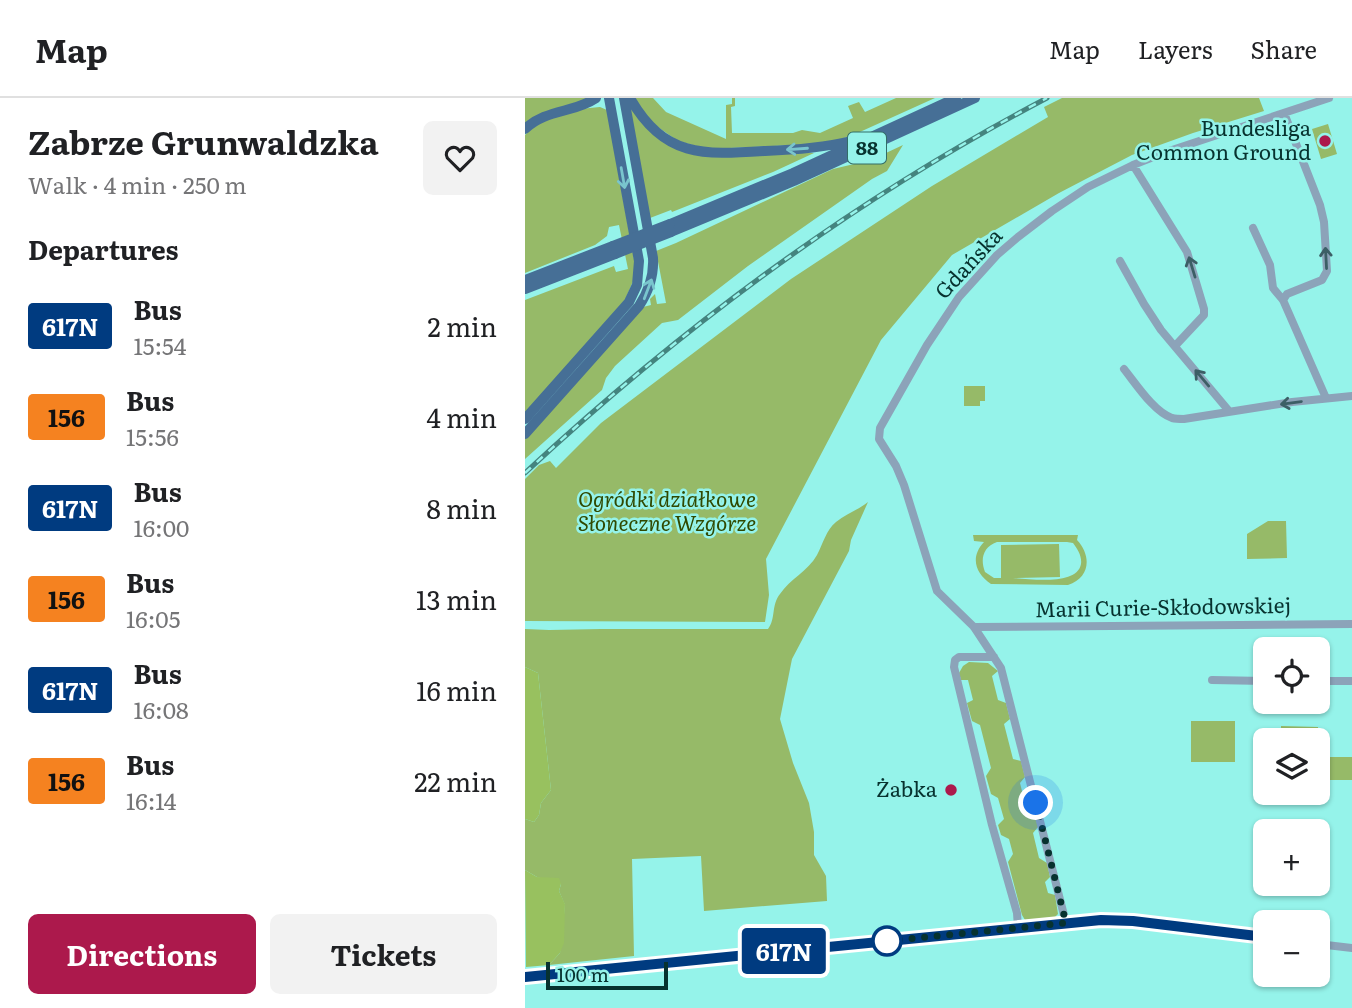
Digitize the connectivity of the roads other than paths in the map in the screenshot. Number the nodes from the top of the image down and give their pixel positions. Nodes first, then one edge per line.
1 (624, 98) edge
2 (630, 98) edge
3 (956, 98) edge
4 (975, 98) edge
5 (1329, 98) edge
6 (591, 101) edge
7 (610, 103) edge
8 (1284, 113) junction
9 (525, 129) edge
10 (630, 129) junction
11 (887, 130) junction
12 (1133, 165) junction
13 (671, 228) junction
14 (1253, 228) dead end
15 (614, 250) junction
16 (1120, 261) dead end
17 (525, 280) edge
18 (525, 289) edge
19 (1283, 300) junction
20 (1175, 346) junction
21 (1124, 369) dead end
22 (1352, 396) edge
23 (1326, 398) junction
24 (1229, 411) junction
25 (525, 418) edge
26 (525, 434) edge
27 (1352, 624) edge
28 (974, 627) junction
29 (994, 657) junction
30 (1212, 680) dead end
31 (1253, 681) edge
32 (1330, 681) edge
33 (1352, 681) edge
34 (1066, 923) junction
35 (1018, 928) junction
36 (1253, 936) edge
37 (1330, 945) edge
38 (1352, 948) edge
39 (525, 976) edge

1 - 10 main road
11 -> 2 main road
3 - 11 main road, 88
4 - 13 main road, 88
5 - 8 street, Gdańska
6 - 7 main road
6 - 9 main road
7 - 10 main road
7 -> 25 main road
8 - 12 street, Gdańska
19 -> 8 street
26 -> 10 main road
11 - 13 main road, 88
20 -> 12 street
12 - 28 street, Gdańska
13 - 15 main road, 88, bridge
14 - 19 street
15 - 17 main road, 88
15 - 18 main road, 88
16 - 20 street
19 - 23 street
24 -> 20 street
21 - 24 street
22 - 23 street
23 -> 24 street
27 - 28 street, Marii Curie-Skłodowskiej
28 - 29 street
29 - 34 street
29 - 35 street
30 - 31 street
32 - 33 street
34 - 35 street
34 - 36 street
35 - 39 street
37 - 38 street

